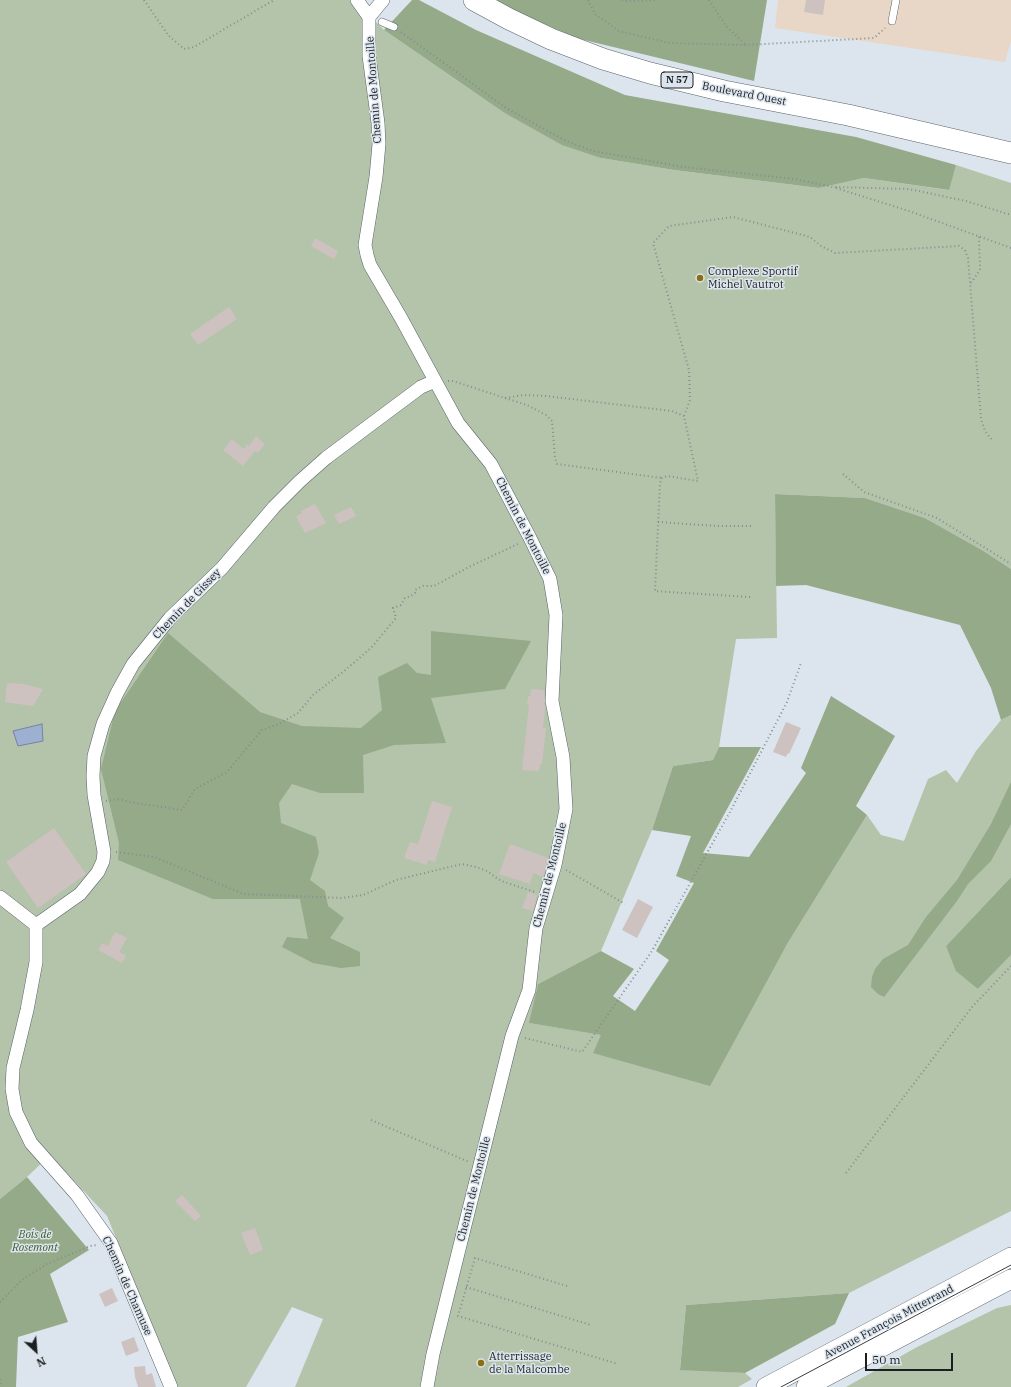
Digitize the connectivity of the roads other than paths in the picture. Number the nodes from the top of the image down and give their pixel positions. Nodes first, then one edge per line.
1 (357, 0) edge
2 (384, 0) edge
3 (474, 0) edge
4 (896, 0) edge
5 (369, 17) junction
6 (892, 21) road end
7 (382, 22) dead end
8 (394, 27) road end
9 (932, 134) junction
10 (1011, 152) edge
11 (1011, 161) edge
12 (435, 381) junction
13 (0, 897) edge
14 (36, 925) junction
15 (1011, 1257) edge
16 (1011, 1278) edge
17 (171, 1387) edge
18 (427, 1387) edge
19 (766, 1387) edge
20 (806, 1387) edge

1 - 5 street
2 - 5 street
3 - 9 main road, Boulevard Ouest / N 57
4 - 6 lane
5 - 12 street, Chemin de Montoille
7 - 8 lane
9 - 10 main road, Boulevard Ouest / N 57
9 - 11 main road, Boulevard Ouest / N 57
12 - 14 street, Chemin de Gissey
12 - 18 street, Chemin de Montoille
13 - 14 street
14 - 17 street, Chemin de Chamuse
15 - 19 main road, Avenue François Mitterrand
16 - 20 main road, Avenue François Mitterrand

